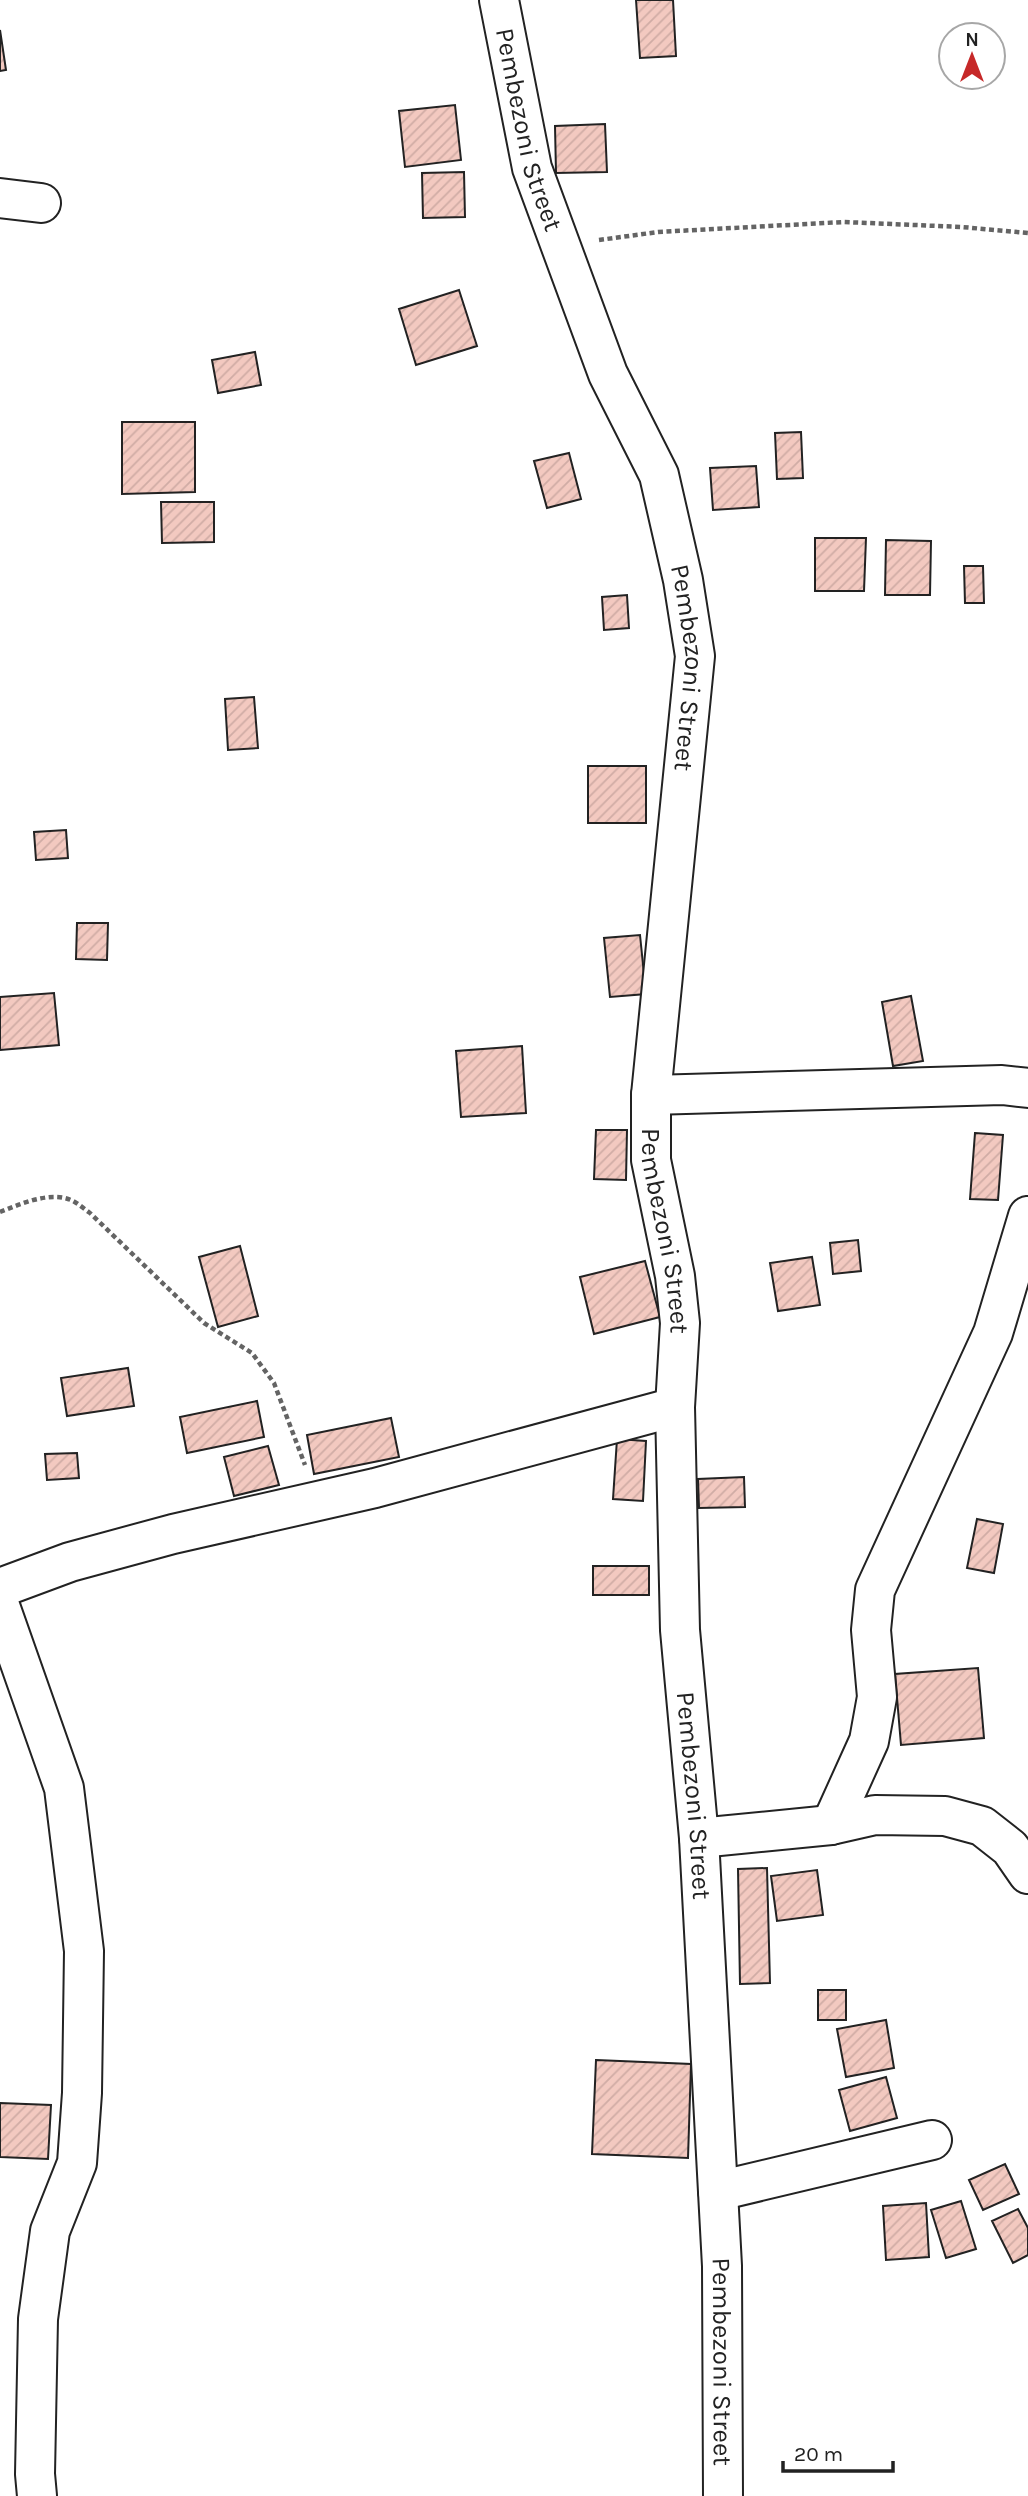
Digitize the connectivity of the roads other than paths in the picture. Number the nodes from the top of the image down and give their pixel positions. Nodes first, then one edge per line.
1 (499, 0) edge
2 (0, 198) edge
3 (41, 202) dead end
4 (1028, 1088) edge
5 (651, 1095) junction
6 (1028, 1216) edge
7 (675, 1407) junction
8 (0, 1588) edge
9 (0, 1606) edge
10 (831, 1825) junction
11 (698, 1838) junction
12 (1028, 1874) edge
13 (932, 2140) dead end
14 (718, 2191) junction
15 (37, 2496) edge
16 (723, 2496) edge

1 - 5 street, Pembezoni Street
2 - 3 street
4 - 5 street
5 - 7 street, Pembezoni Street
6 - 10 street
7 - 8 street
7 - 11 street, Pembezoni Street
9 - 15 street
10 - 11 street
10 - 12 street
11 - 14 street, Pembezoni Street
13 - 14 street
14 - 16 street, Pembezoni Street

